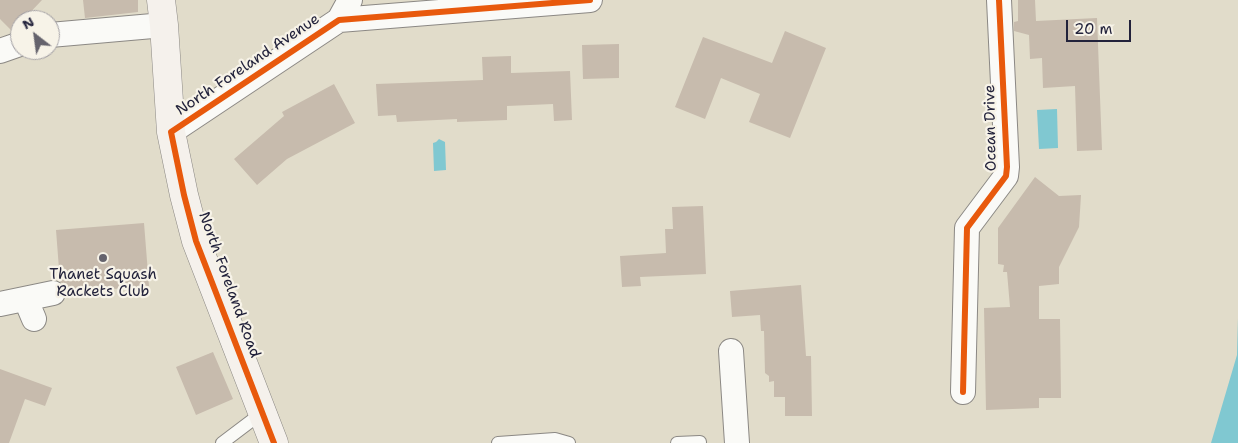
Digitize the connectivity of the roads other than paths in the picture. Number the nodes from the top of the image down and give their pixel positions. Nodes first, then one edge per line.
1 (590, 0) edge
2 (999, 0) edge
3 (345, 10) edge
4 (162, 12) edge
5 (60, 33) edge
6 (171, 132) junction
7 (53, 293) dead end
8 (0, 304) edge
9 (731, 351) dead end
10 (963, 392) dead end
11 (263, 412) junction
12 (700, 442) edge
13 (222, 443) edge
14 (274, 443) edge
15 (498, 443) edge
16 (569, 443) edge
17 (677, 443) edge
18 (737, 443) edge

1 - 3 street
2 - 10 street, Ocean Drive
3 - 6 street, North Foreland Avenue
4 - 5 street
4 - 6 main road, North Foreland Road
6 - 11 main road, North Foreland Road
7 - 8 street
9 - 18 street
11 - 13 lane
11 - 14 main road, North Foreland Road
12 - 17 lane
15 - 16 lane

